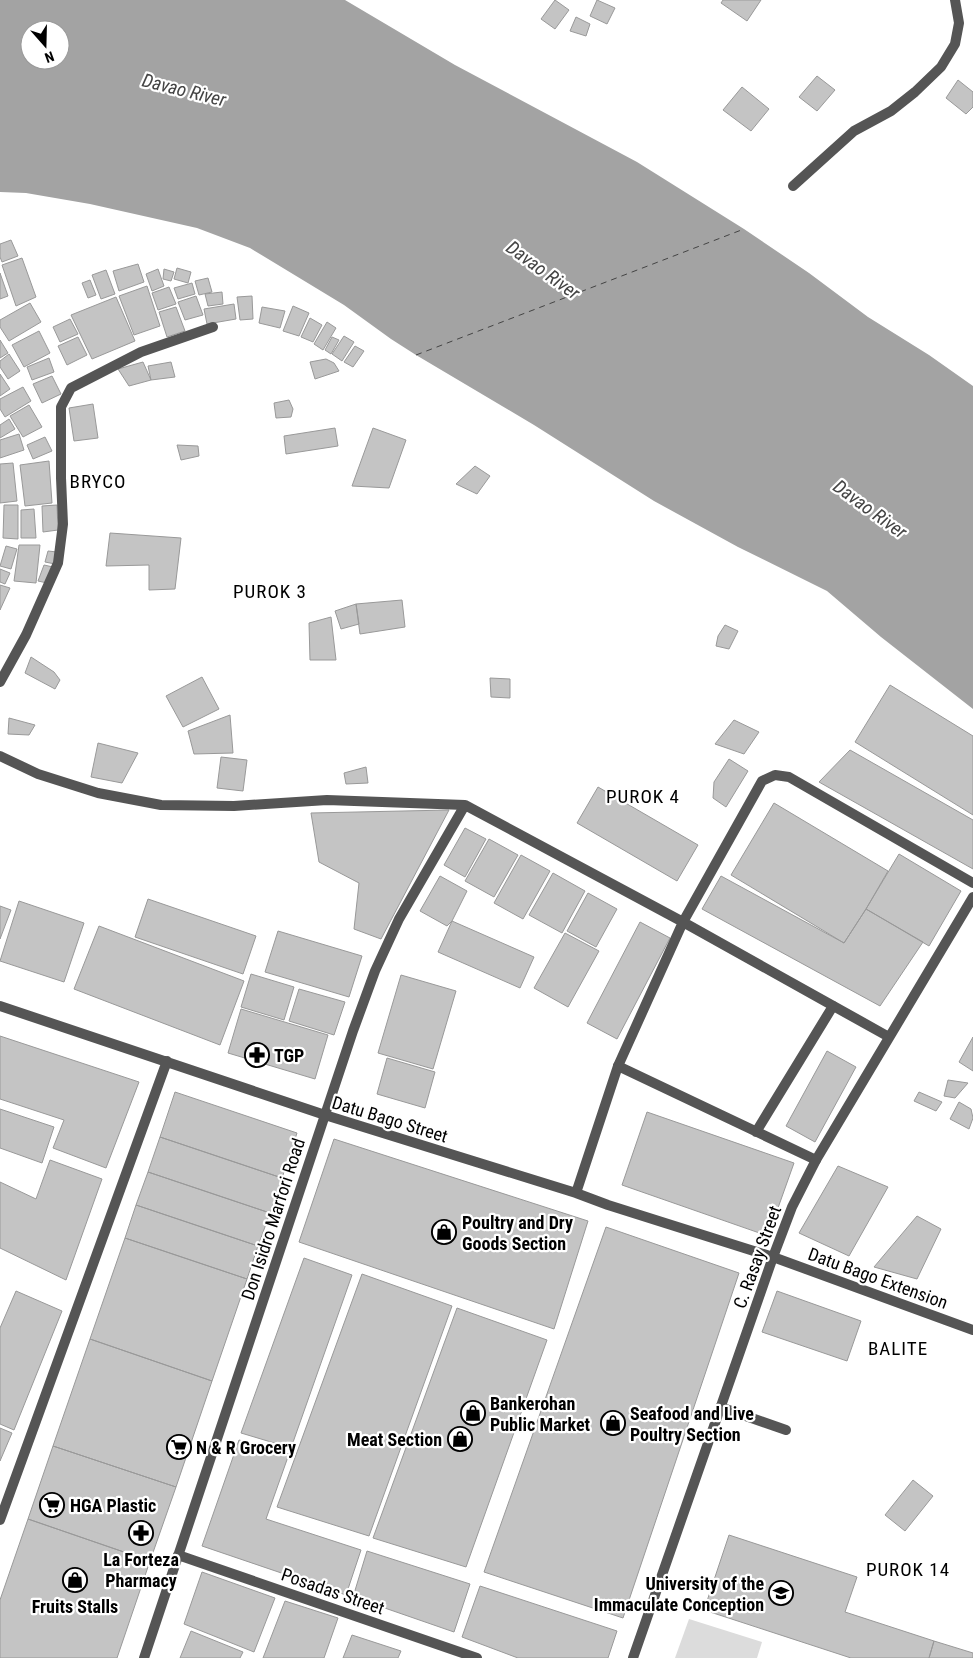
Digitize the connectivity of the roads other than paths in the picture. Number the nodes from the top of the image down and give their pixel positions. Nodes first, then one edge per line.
1 (955, 0) edge
2 (793, 186) dead end
3 (213, 327) dead end
4 (0, 682) edge
5 (0, 756) edge
6 (465, 805) junction
7 (973, 883) edge
8 (973, 897) edge
9 (683, 922) junction
10 (0, 1006) edge
11 (833, 1006) junction
12 (889, 1037) junction
13 (166, 1061) junction
14 (618, 1066) junction
15 (325, 1116) junction
16 (756, 1132) junction
17 (816, 1160) junction
18 (576, 1193) junction
19 (772, 1258) junction
20 (973, 1330) edge
21 (720, 1407) junction
22 (786, 1430) dead end
23 (0, 1520) edge
24 (178, 1555) junction
25 (144, 1658) edge
26 (477, 1658) edge
27 (633, 1658) edge

1 - 2 street
3 - 4 street
5 - 6 street
6 - 9 street
6 - 15 street, Don Isidro Marfori Road
7 - 9 street
8 - 12 street, C. Rasay Street
9 - 11 street
9 - 14 street
10 - 13 street, Datu Bago Street
11 - 12 street
11 - 16 street
12 - 17 street, C. Rasay Street
13 - 15 street, Datu Bago Street
13 - 23 street
14 - 16 street
14 - 18 street
15 - 18 street, Datu Bago Street
15 - 24 street, Don Isidro Marfori Road
16 - 17 street
17 - 19 street, C. Rasay Street
18 - 19 street, Datu Bago Street
19 - 20 street, Datu Bago Extension
19 - 21 street, C. Rasay Street
21 - 22 street
21 - 27 street, C. Rasay Street
24 - 25 street, Don Isidro Marfori Road
24 - 26 street, Posadas Street

